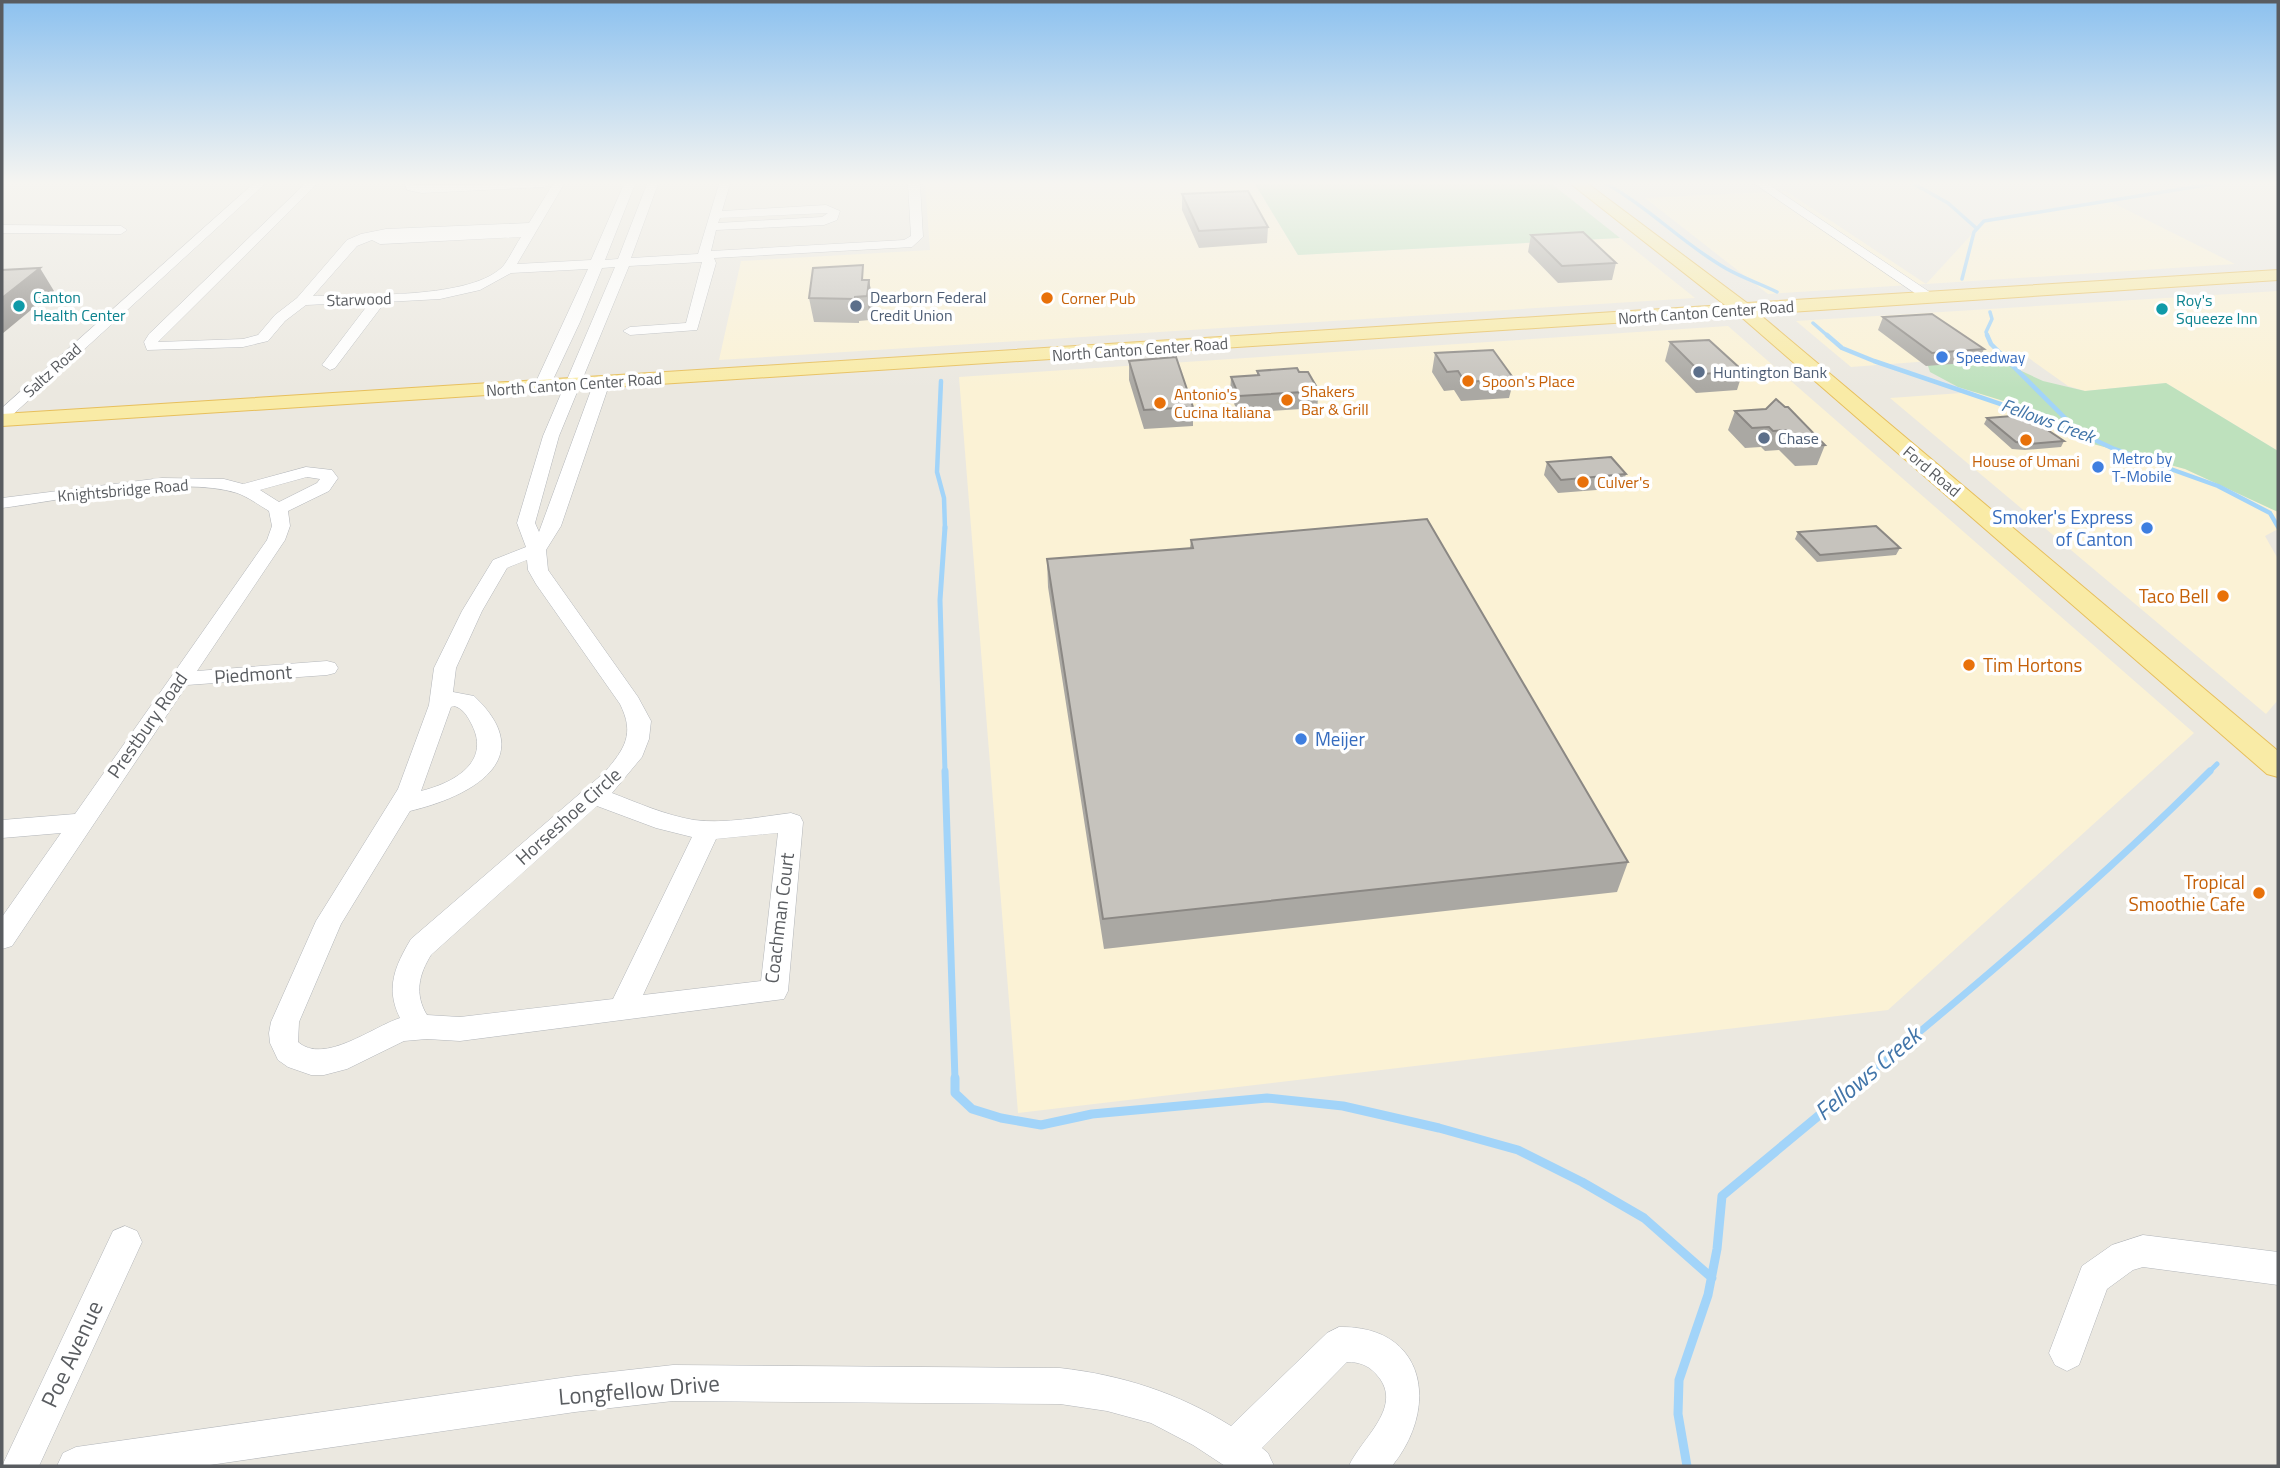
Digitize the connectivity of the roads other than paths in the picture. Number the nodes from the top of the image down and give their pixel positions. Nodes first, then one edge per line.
1 (184, 253) edge
2 (242, 253) edge
3 (344, 253) edge
4 (518, 253) edge
5 (602, 253) edge
6 (627, 253) edge
7 (734, 253) edge
8 (1669, 253) edge
9 (1863, 253) edge
10 (704, 254) junction
11 (625, 258) junction
12 (599, 260) junction
13 (511, 264) junction
14 (2278, 275) edge
15 (1930, 297) junction
16 (380, 299) junction
17 (302, 301) junction
18 (1744, 310) junction
19 (601, 320) junction
20 (573, 322) junction
21 (630, 331) dead end
22 (330, 365) dead end
23 (602, 382) junction
24 (574, 384) junction
25 (542, 386) junction
26 (589, 417) junction
27 (2, 418) edge
28 (558, 420) junction
29 (565, 488) junction
30 (245, 489) junction
31 (534, 490) junction
32 (2, 503) edge
33 (278, 509) junction
34 (536, 550) junction
35 (327, 668) dead end
36 (179, 679) junction
37 (440, 701) junction
38 (2278, 767) edge
39 (594, 795) junction
40 (401, 804) junction
41 (80, 822) junction
42 (2, 829) edge
43 (708, 830) junction
44 (2, 938) edge
45 (622, 1009) junction
46 (419, 1026) junction
47 (282, 1038) joint
48 (125, 1242) dead end
49 (2278, 1269) edge
50 (2067, 1353) dead end
51 (1245, 1458) edge
52 (20, 1466) edge
53 (76, 1466) edge
54 (1368, 1466) edge

1 - 27 street, Saltz Road
2 - 17 street
3 - 17 street
4 - 13 street
5 - 12 street
6 - 11 street, Horseshoe Circle
7 - 10 street, Starwood
8 - 18 main road, Ford Road
9 - 15 street
10 - 11 street, Starwood
10 - 21 street
11 - 12 street, Starwood
11 - 19 street, Horseshoe Circle
12 - 13 street, Starwood
12 - 20 street
13 - 16 street, Starwood
14 - 15 main road, North Canton Center Road
15 - 18 main road, North Canton Center Road
16 - 17 street, Starwood
16 - 22 street
18 - 23 main road, North Canton Center Road
18 - 38 main road, Ford Road
19 - 20 street
19 - 24 street, Horseshoe Circle
20 - 25 street
23 - 24 main road, North Canton Center Road
23 - 26 street
24 - 25 main road, North Canton Center Road
24 - 28 street, Horseshoe Circle
25 - 27 main road, North Canton Center Road
26 - 28 street
26 - 29 street
28 - 31 street, Horseshoe Circle
29 - 31 street
29 - 34 street
30 - 32 street, Knightsbridge Road
30 - 33 street
30 - 33 street
31 - 34 street, Horseshoe Circle
33 - 36 street, Prestbury Road
34 - 37 street
34 - 39 street, Horseshoe Circle
35 - 36 street, Piedmont
36 - 41 street, Prestbury Road
37 - 40 street
37 - 40 street
39 - 43 street, Coachman Court
39 - 46 street, Horseshoe Circle
40 - 47 street
41 - 42 street
41 - 44 street, Prestbury Road
43 - 45 street
43 - 45 street, Coachman Court
45 - 46 street, Coachman Court
46 - 47 street, Coachman Court
48 - 52 street, Poe Avenue
49 - 50 street
51 - 53 street, Longfellow Drive
51 - 54 street

